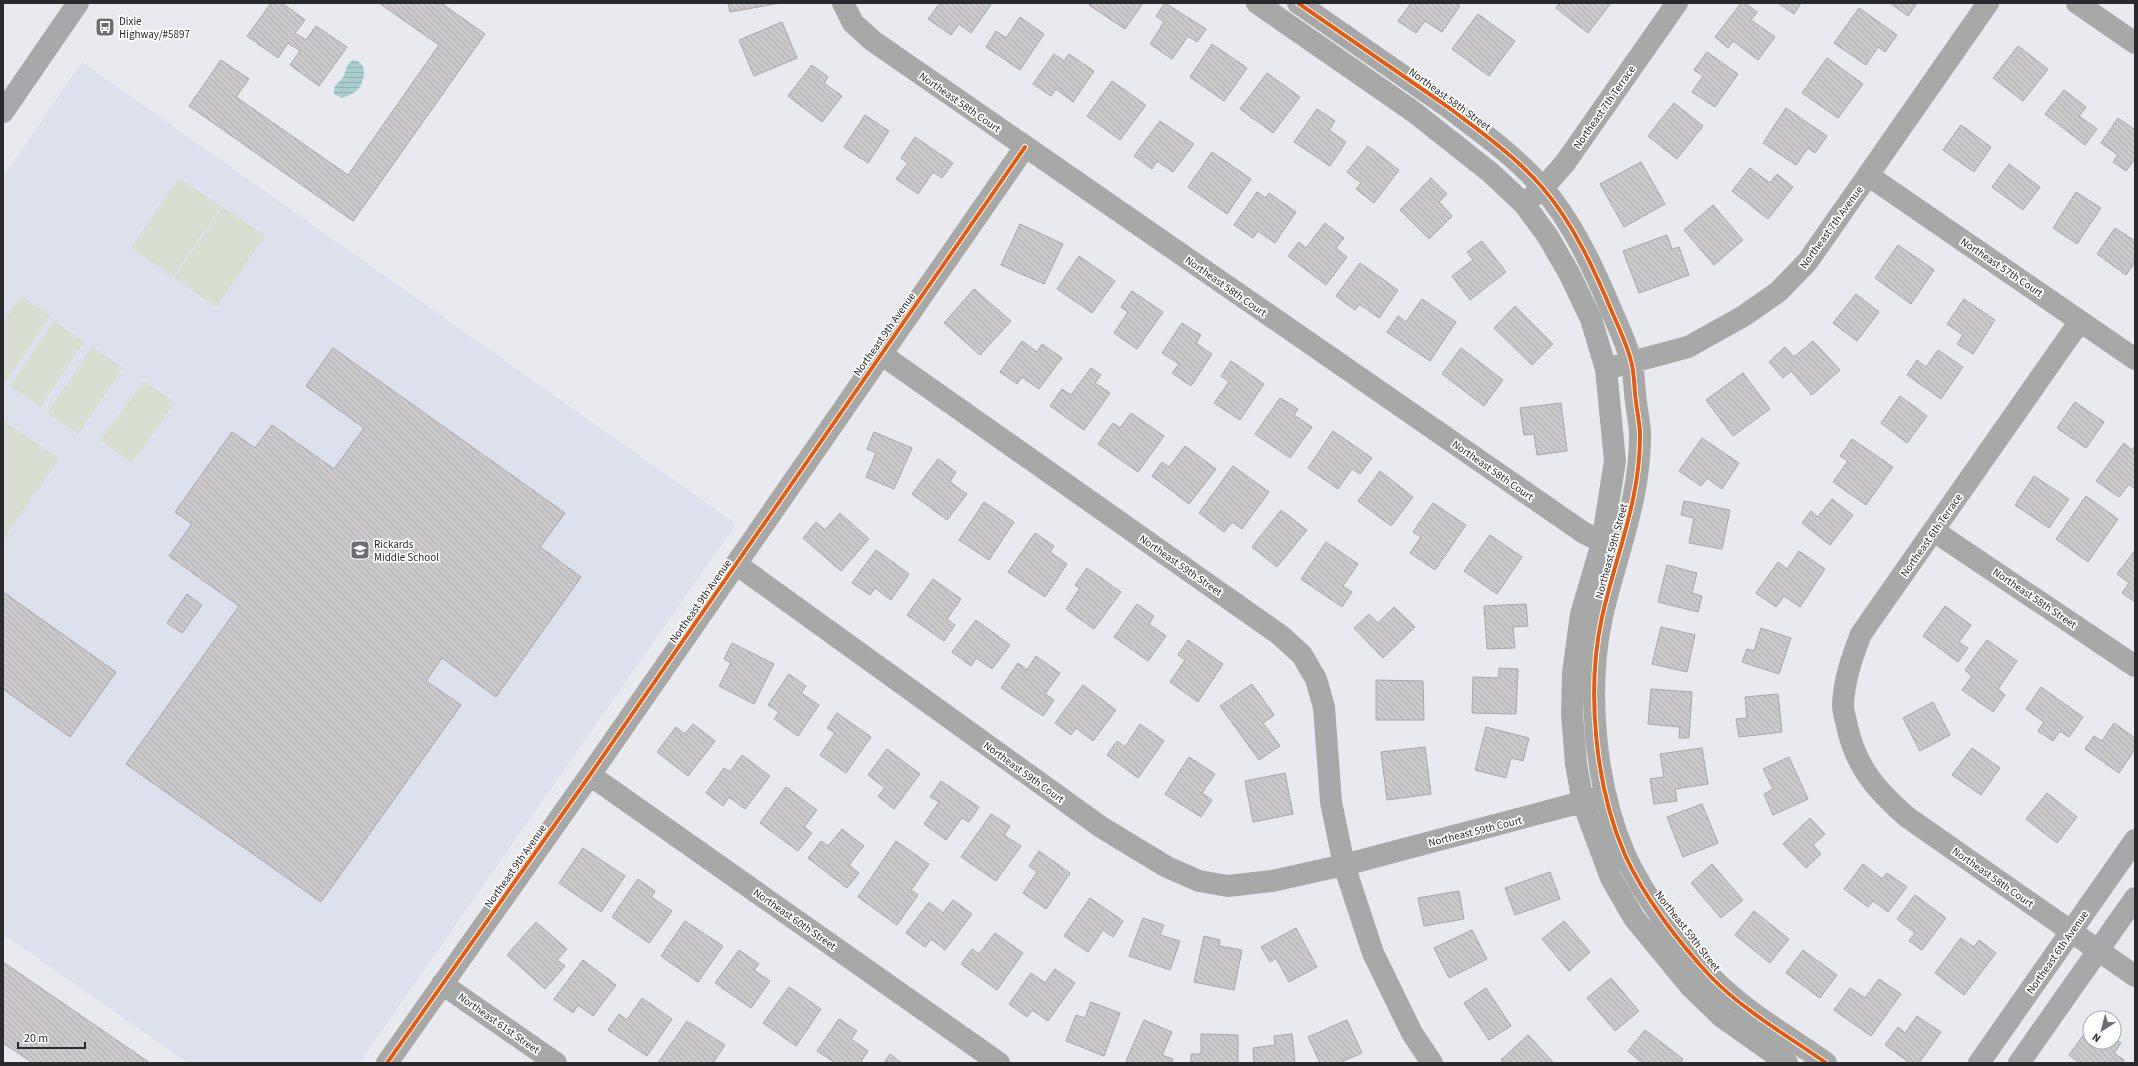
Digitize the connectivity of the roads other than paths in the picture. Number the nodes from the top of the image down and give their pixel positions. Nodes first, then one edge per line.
1 (78, 3) edge
2 (1257, 3) edge
3 (1298, 3) edge
4 (1677, 3) edge
5 (1988, 3) edge
6 (2078, 3) edge
7 (843, 5) edge
8 (2135, 43) edge
9 (3, 112) edge
10 (1025, 147) junction
11 (1869, 176) junction
12 (1544, 188) junction
13 (1524, 204) junction
14 (2080, 321) junction
15 (881, 354) junction
16 (2135, 359) edge
17 (1631, 362) junction
18 (1606, 369) junction
19 (1934, 531) junction
20 (1612, 547) junction
21 (736, 564) junction
22 (2135, 666) edge
23 (1861, 767) joint
24 (590, 775) junction
25 (1606, 796) junction
26 (1583, 803) junction
27 (2135, 840) edge
28 (1344, 864) junction
29 (2135, 898) edge
30 (2072, 931) junction
31 (2099, 951) junction
32 (2135, 976) edge
33 (442, 984) junction
34 (387, 1063) edge
35 (556, 1063) edge
36 (999, 1063) edge
37 (1432, 1063) edge
38 (1787, 1063) edge
39 (1826, 1063) edge
40 (1978, 1063) edge
41 (2019, 1063) edge

1 - 9 street
2 - 13 street
3 - 12 street, Northeast 58th Street
4 - 12 street, Northeast 7th Terrace
5 - 11 street, Northeast 7th Avenue
6 - 8 street
7 - 10 street, Northeast 58th Court
10 - 15 street, Northeast 9th Avenue
10 - 20 street, Northeast 58th Court
11 - 14 street, Northeast 57th Court
11 - 17 street, Northeast 7th Avenue
12 - 13 street, Northeast 7th Terrace
12 - 17 street, Northeast 58th Street
13 - 18 street
14 - 16 street, Northeast 57th Court
14 - 19 street, Northeast 6th Terrace
15 - 21 street, Northeast 9th Avenue
15 - 28 street, Northeast 59th Street
17 - 18 street, Northeast 7th Avenue
17 - 20 street, Northeast 59th Street
18 - 20 street, Northeast 59th Street
19 - 22 street, Northeast 58th Street
19 - 23 street, Northeast 6th Terrace
20 - 25 street, Northeast 59th Street
20 - 26 street, Northeast 59th Street
21 - 24 street, Northeast 9th Avenue
21 - 28 street, Northeast 59th Court
23 - 30 street, Northeast 58th Court
24 - 33 street, Northeast 9th Avenue
24 - 36 street, Northeast 60th Street
25 - 26 street, Northeast 59th Court
25 - 39 street, Northeast 59th Street
26 - 28 street, Northeast 59th Court
26 - 38 street, Northeast 59th Street
27 - 30 street, Northeast 6th Avenue
28 - 37 street
29 - 31 street
30 - 31 street, Northeast 58th Court
30 - 40 street, Northeast 6th Avenue
31 - 32 street, Northeast 58th Court
31 - 41 street
33 - 34 street, Northeast 9th Avenue
33 - 35 street, Northeast 61st Street

